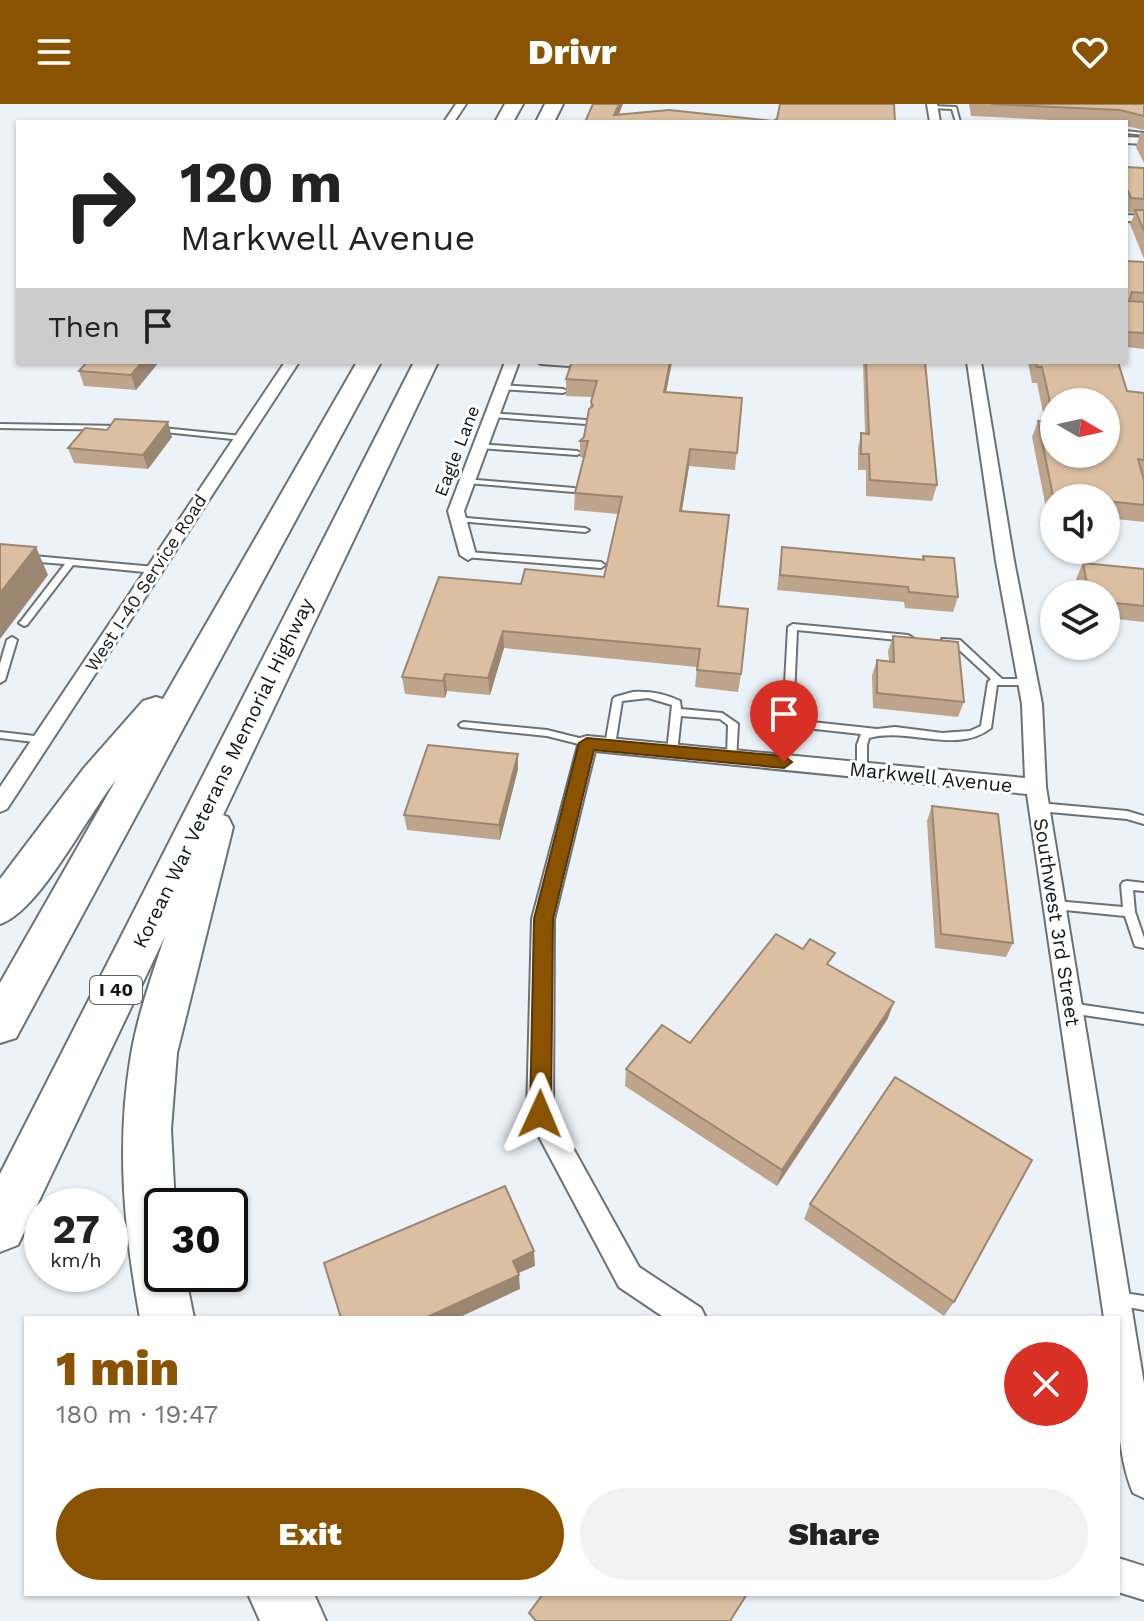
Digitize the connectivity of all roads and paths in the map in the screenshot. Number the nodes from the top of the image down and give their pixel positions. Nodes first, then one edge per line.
1 (932, 105) edge
2 (957, 120) edge
3 (1139, 127) edge
4 (1144, 137) edge
5 (291, 364) edge
6 (368, 364) edge
7 (425, 364) edge
8 (511, 364) edge
9 (974, 364) edge
10 (502, 387) junction
11 (563, 391) edge
12 (492, 415) junction
13 (586, 422) edge
14 (0, 426) edge
15 (242, 438) junction
16 (480, 446) junction
17 (577, 453) edge
18 (467, 481) junction
19 (574, 490) edge
20 (458, 519) junction
21 (585, 530) dead end
22 (468, 555) joint
23 (0, 556) edge
24 (71, 562) junction
25 (601, 565) dead end
26 (155, 570) junction
27 (24, 623) dead end
28 (217, 635) junction
29 (12, 640) dead end
30 (0, 680) edge
31 (998, 680) junction
32 (1028, 682) junction
33 (676, 712) junction
34 (464, 725) dead end
35 (876, 732) junction
36 (0, 735) edge
37 (43, 740) junction
38 (598, 744) junction
39 (672, 752) junction
40 (233, 753) junction
41 (732, 757) junction
42 (862, 770) junction
43 (1038, 797) junction
44 (0, 804) edge
45 (1144, 820) edge
46 (1144, 887) edge
47 (1055, 905) junction
48 (0, 908) edge
49 (1129, 912) junction
50 (1144, 943) edge
51 (1070, 1008) junction
52 (1144, 1019) edge
53 (0, 1024) edge
54 (0, 1227) edge
55 (1115, 1299) junction
56 (1144, 1303) edge
57 (167, 1316) edge
58 (688, 1316) edge
59 (1118, 1316) edge
60 (1120, 1331) edge
61 (1144, 1482) edge
62 (1120, 1576) edge
63 (1144, 1583) edge
64 (280, 1596) edge
65 (295, 1621) edge

1 - 2 lane
3 - 4 lane
5 - 15 street, West I-40 Service Road
6 - 28 highway
7 - 40 highway, Korean War Veterans Memorial Highway / I 40
8 - 10 street, Eagle Lane
9 - 32 street, Southwest 3rd Street
10 - 11 lane
10 - 12 street, Eagle Lane
12 - 13 lane
12 - 16 street, Eagle Lane
14 - 15 lane
15 - 26 street, West I-40 Service Road
16 - 17 lane
16 - 18 street, Eagle Lane
18 - 19 lane
18 - 20 street, Eagle Lane
20 - 21 lane
20 - 22 street, Eagle Lane
22 - 25 lane
23 - 24 lane
24 - 26 lane
24 - 27 lane
26 - 37 street, West I-40 Service Road
28 - 48 highway
28 - 53 highway
29 - 30 lane
31 - 32 lane
31 - 35 lane
31 - 35 lane
32 - 43 street, Southwest 3rd Street
33 - 38 lane
33 - 39 lane
33 - 41 lane
34 - 38 lane
35 - 42 lane
36 - 37 lane
37 - 44 street, West I-40 Service Road
38 - 39 street, Markwell Avenue
38 - 58 street
39 - 41 street, Markwell Avenue
40 - 54 highway, Korean War Veterans Memorial Highway / I 40
40 - 57 highway
41 - 42 street, Markwell Avenue
42 - 43 street, Markwell Avenue
43 - 45 lane
43 - 47 street, Southwest 3rd Street
46 - 49 lane
47 - 49 lane
47 - 51 street, Southwest 3rd Street
49 - 50 lane
51 - 52 lane
51 - 55 street, Southwest 3rd Street
55 - 56 lane
55 - 59 street, Southwest 3rd Street
60 - 61 street, Southwest 3rd Street
62 - 63 street
64 - 65 highway

